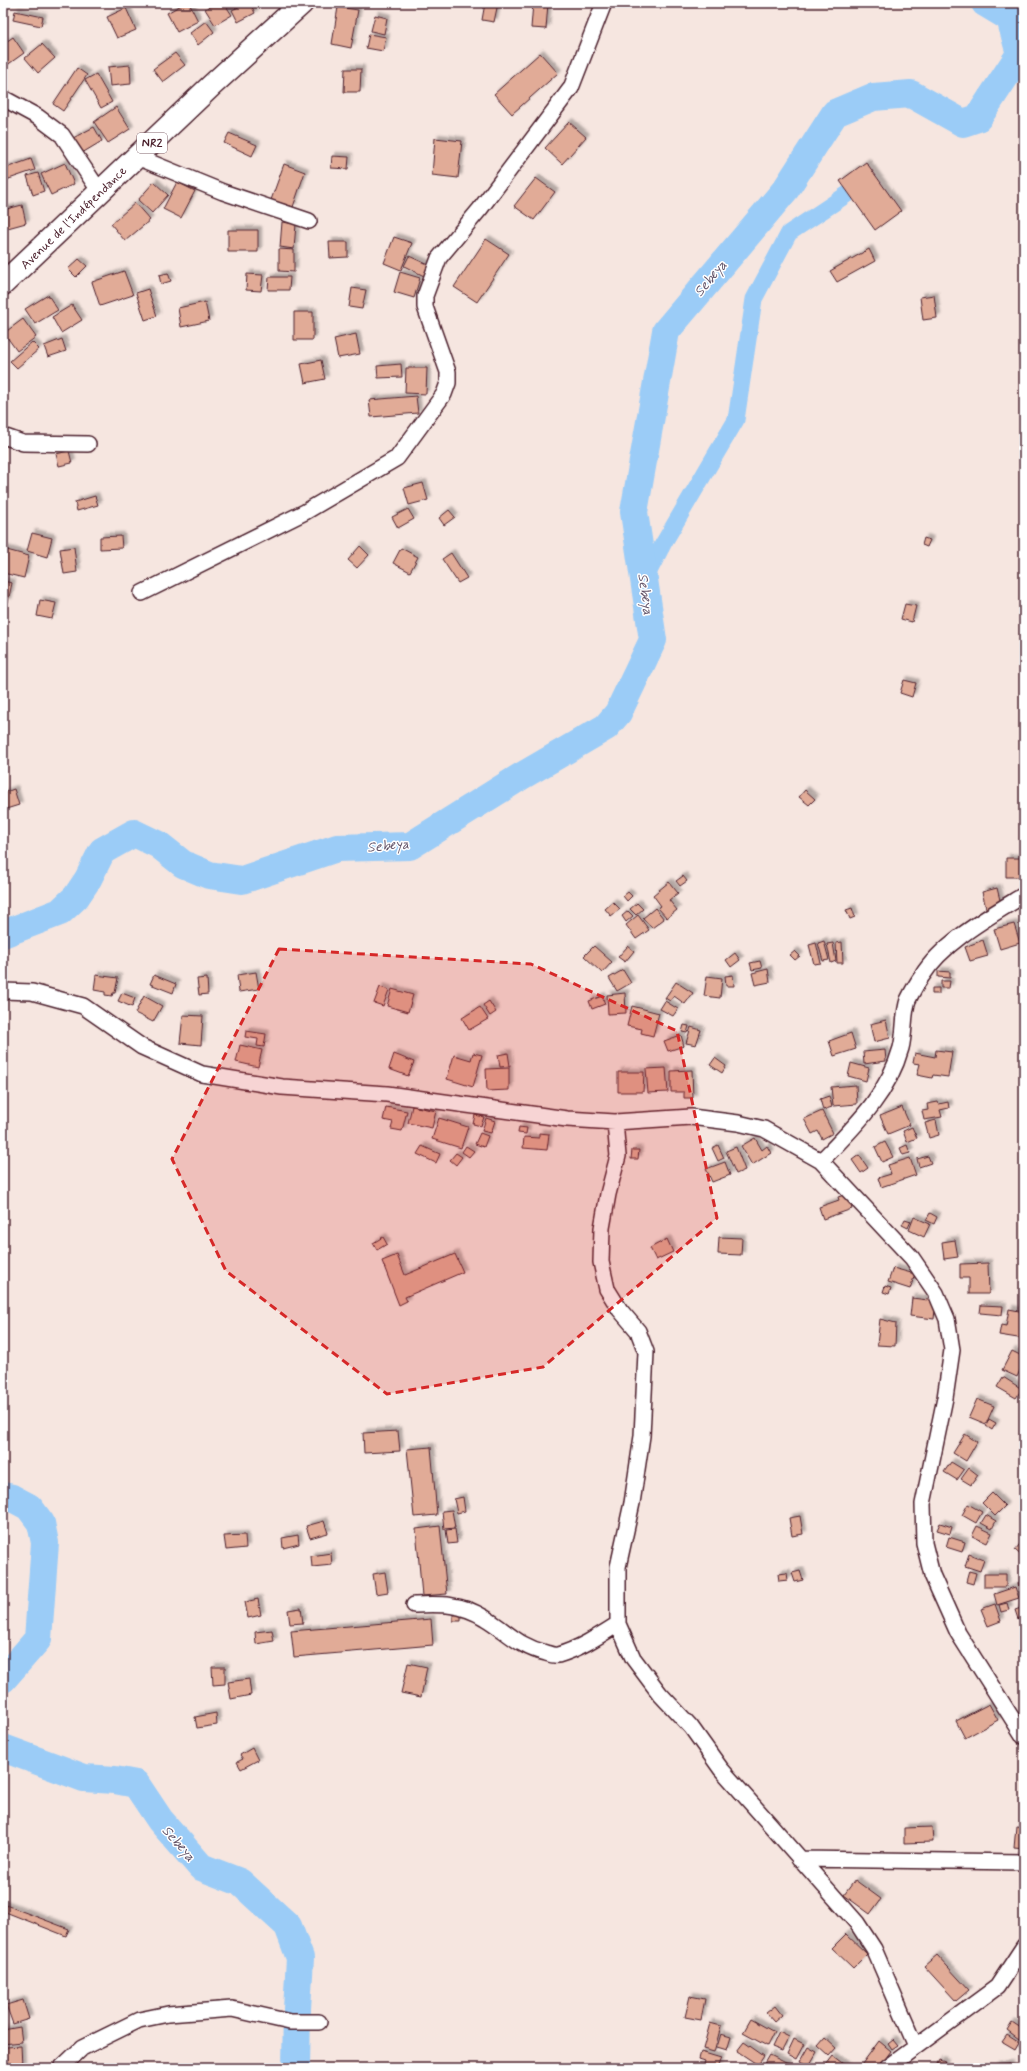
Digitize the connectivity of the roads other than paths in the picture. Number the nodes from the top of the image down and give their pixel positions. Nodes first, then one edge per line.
1 (302, 3) edge
2 (604, 3) edge
3 (3, 98) edge
4 (137, 157) junction
5 (100, 192) junction
6 (308, 222) dead end
7 (3, 284) edge
8 (3, 436) edge
9 (88, 444) dead end
10 (142, 593) dead end
11 (1024, 895) edge
12 (3, 991) edge
13 (615, 1122) junction
14 (821, 1161) junction
15 (414, 1605) dead end
16 (618, 1624) junction
17 (1024, 1737) edge
18 (799, 1859) junction
19 (1024, 1862) edge
20 (1024, 1946) edge
21 (313, 2022) dead end
22 (916, 2046) junction
23 (61, 2068) edge
24 (887, 2068) edge

1 - 4 highway, Avenue de l'Indépendance / NR2
2 - 10 street
3 - 5 street
4 - 5 highway, Avenue de l'Indépendance / NR2
4 - 6 street
5 - 7 highway, Avenue de l'Indépendance / NR2
8 - 9 street
11 - 14 street
12 - 13 street
13 - 14 street
13 - 16 street
14 - 17 street
15 - 16 street
16 - 18 street
18 - 19 street
18 - 22 street
20 - 22 street
21 - 23 street
22 - 24 street

